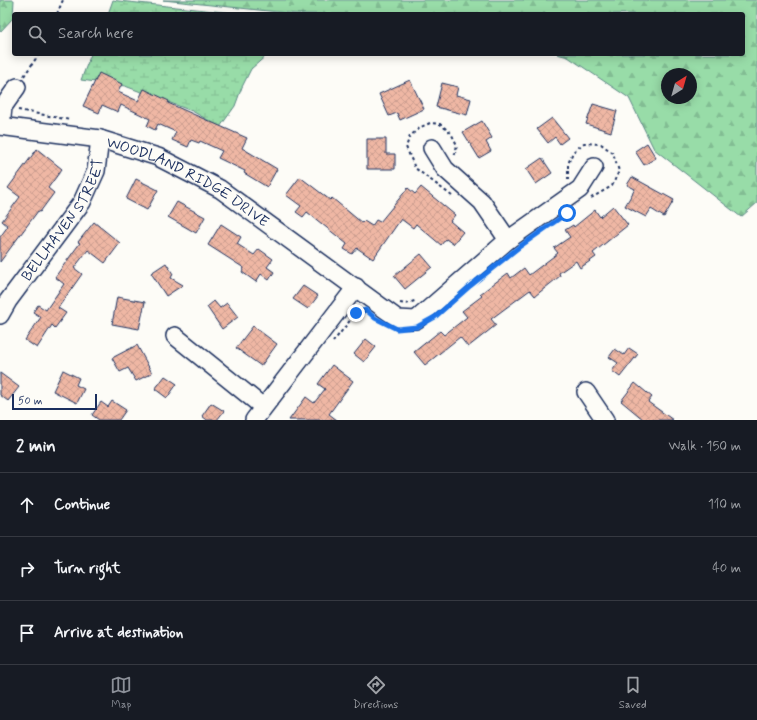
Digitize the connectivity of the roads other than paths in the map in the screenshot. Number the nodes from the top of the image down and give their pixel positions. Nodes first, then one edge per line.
1 (17, 87) road end
2 (1, 126) edge
3 (100, 139) junction
4 (432, 148) dead end
5 (594, 167) dead end
6 (508, 240) junction
7 (356, 287) junction
8 (0, 315) edge
9 (175, 336) dead end
10 (586, 392) dead end
11 (259, 413) edge
12 (605, 420) edge

1 - 2 street
2 - 3 street, WOODLAND RIDGE DRIVE
3 - 7 street, WOODLAND RIDGE DRIVE
3 - 8 street, BELLHAVEN STREET
4 - 6 street
5 - 6 street, WOODLAND RIDGE DRIVE
6 - 7 street, WOODLAND RIDGE DRIVE
7 - 11 street
9 - 11 street
10 - 12 street

